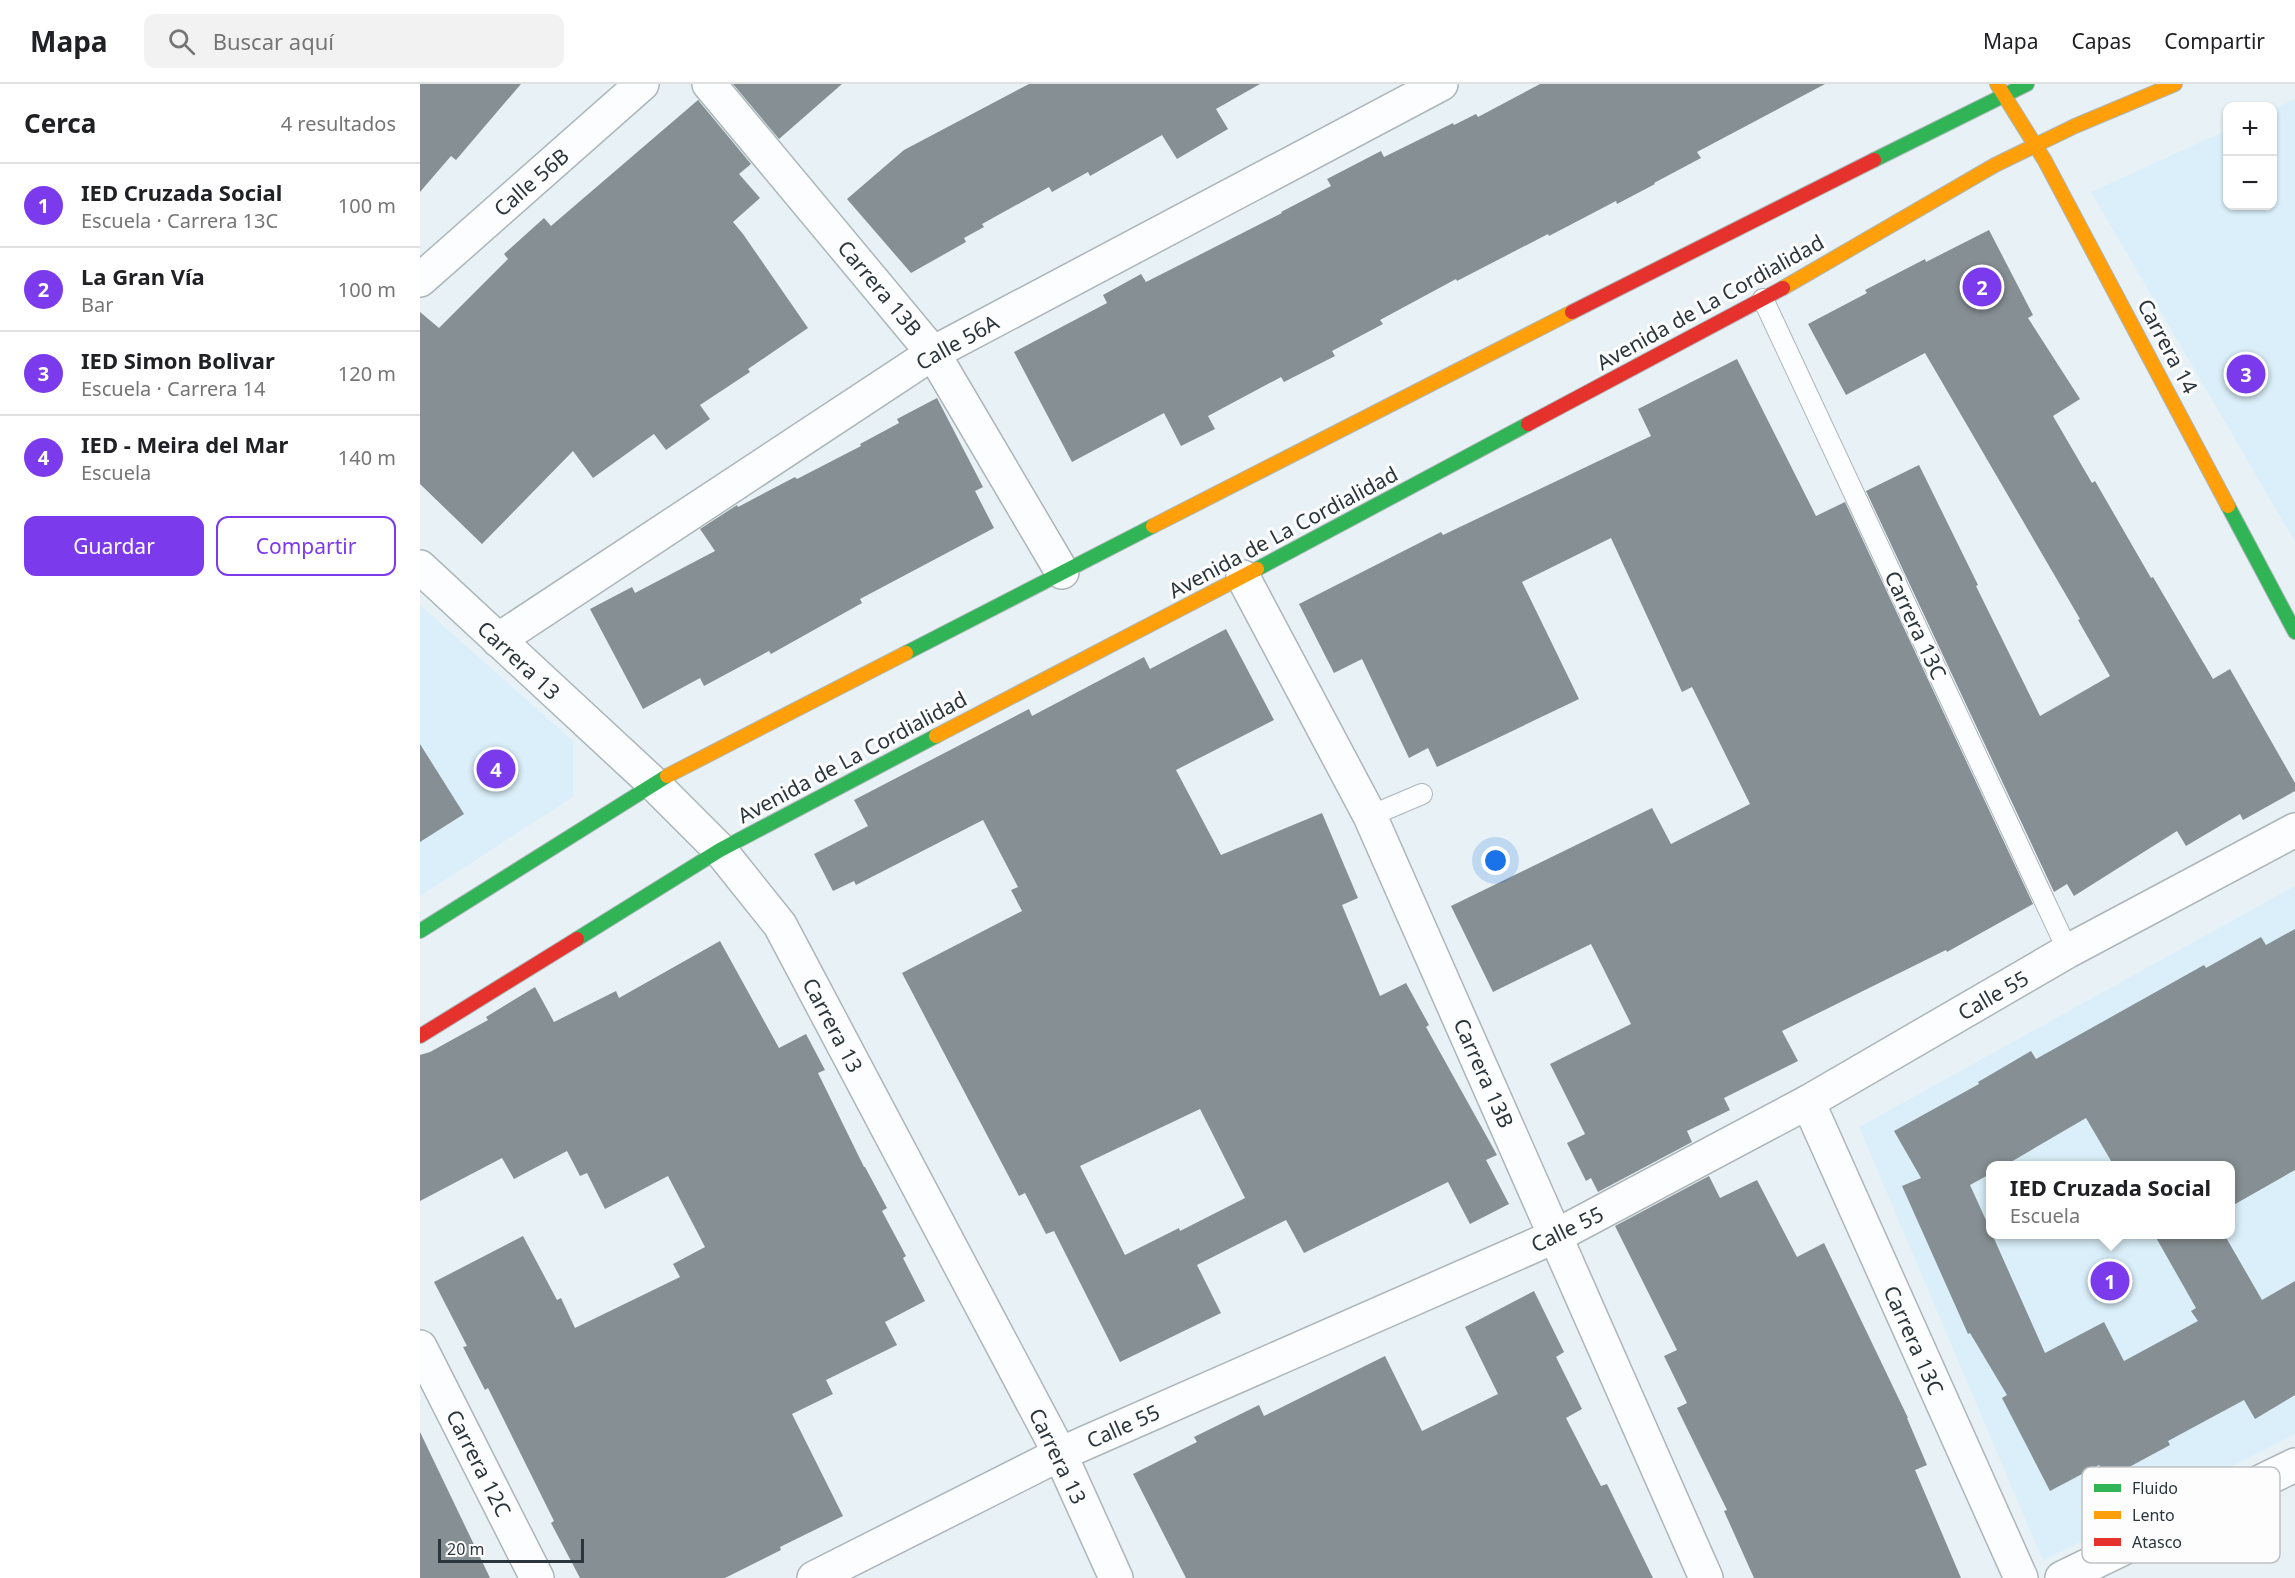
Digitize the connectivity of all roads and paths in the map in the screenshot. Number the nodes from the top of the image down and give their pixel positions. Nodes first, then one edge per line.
1 (642, 84) edge
2 (709, 84) edge
3 (1441, 84) edge
4 (2027, 84) edge
5 (2175, 84) edge
6 (2001, 89) edge
7 (2036, 144) junction
8 (420, 280) edge
9 (1763, 299) junction
10 (933, 353) junction
11 (420, 567) edge
12 (1062, 572) junction
13 (1243, 577) junction
14 (2295, 632) edge
15 (498, 640) junction
16 (653, 783) junction
17 (1422, 794) dead end
18 (1370, 816) junction
19 (2295, 830) edge
20 (720, 850) junction
21 (420, 931) edge
22 (2068, 951) junction
23 (420, 1036) edge
24 (1808, 1102) junction
25 (1556, 1236) junction
26 (420, 1347) edge
27 (1060, 1454) junction
28 (2295, 1465) edge
29 (2280, 1472) edge
30 (2093, 1563) edge
31 (537, 1578) edge
32 (814, 1578) edge
33 (1116, 1578) edge
34 (1706, 1578) edge
35 (2021, 1578) edge
36 (2062, 1578) edge

1 - 8 street, Calle 56B
2 - 10 street, Carrera 13B
3 - 10 street, Calle 56A
4 - 6 main road
5 - 7 main road, Avenida de La Cordialidad
6 - 7 main road, Carrera 14
6 - 12 main road
7 - 9 main road, Avenida de La Cordialidad
7 - 14 main road, Carrera 14
9 - 13 main road, Avenida de La Cordialidad
9 - 22 lane, Carrera 13C
10 - 12 street, Carrera 13B
10 - 15 street, Calle 56A
11 - 15 street, Carrera 13
12 - 16 main road
13 - 18 street, Carrera 13B
13 - 20 main road, Avenida de La Cordialidad
15 - 16 street, Carrera 13
16 - 20 street, Carrera 13
16 - 21 main road
17 - 18 lane
18 - 25 street, Carrera 13B
19 - 22 street, Calle 55
20 - 23 main road, Avenida de La Cordialidad
20 - 27 street, Carrera 13
22 - 24 street, Calle 55
24 - 25 street, Calle 55
24 - 35 street, Carrera 13C
25 - 27 street, Calle 55
25 - 34 street, Carrera 13B
26 - 31 street, Carrera 12C
27 - 32 street, Calle 55
27 - 33 street, Carrera 13
28 - 29 street
30 - 36 street

